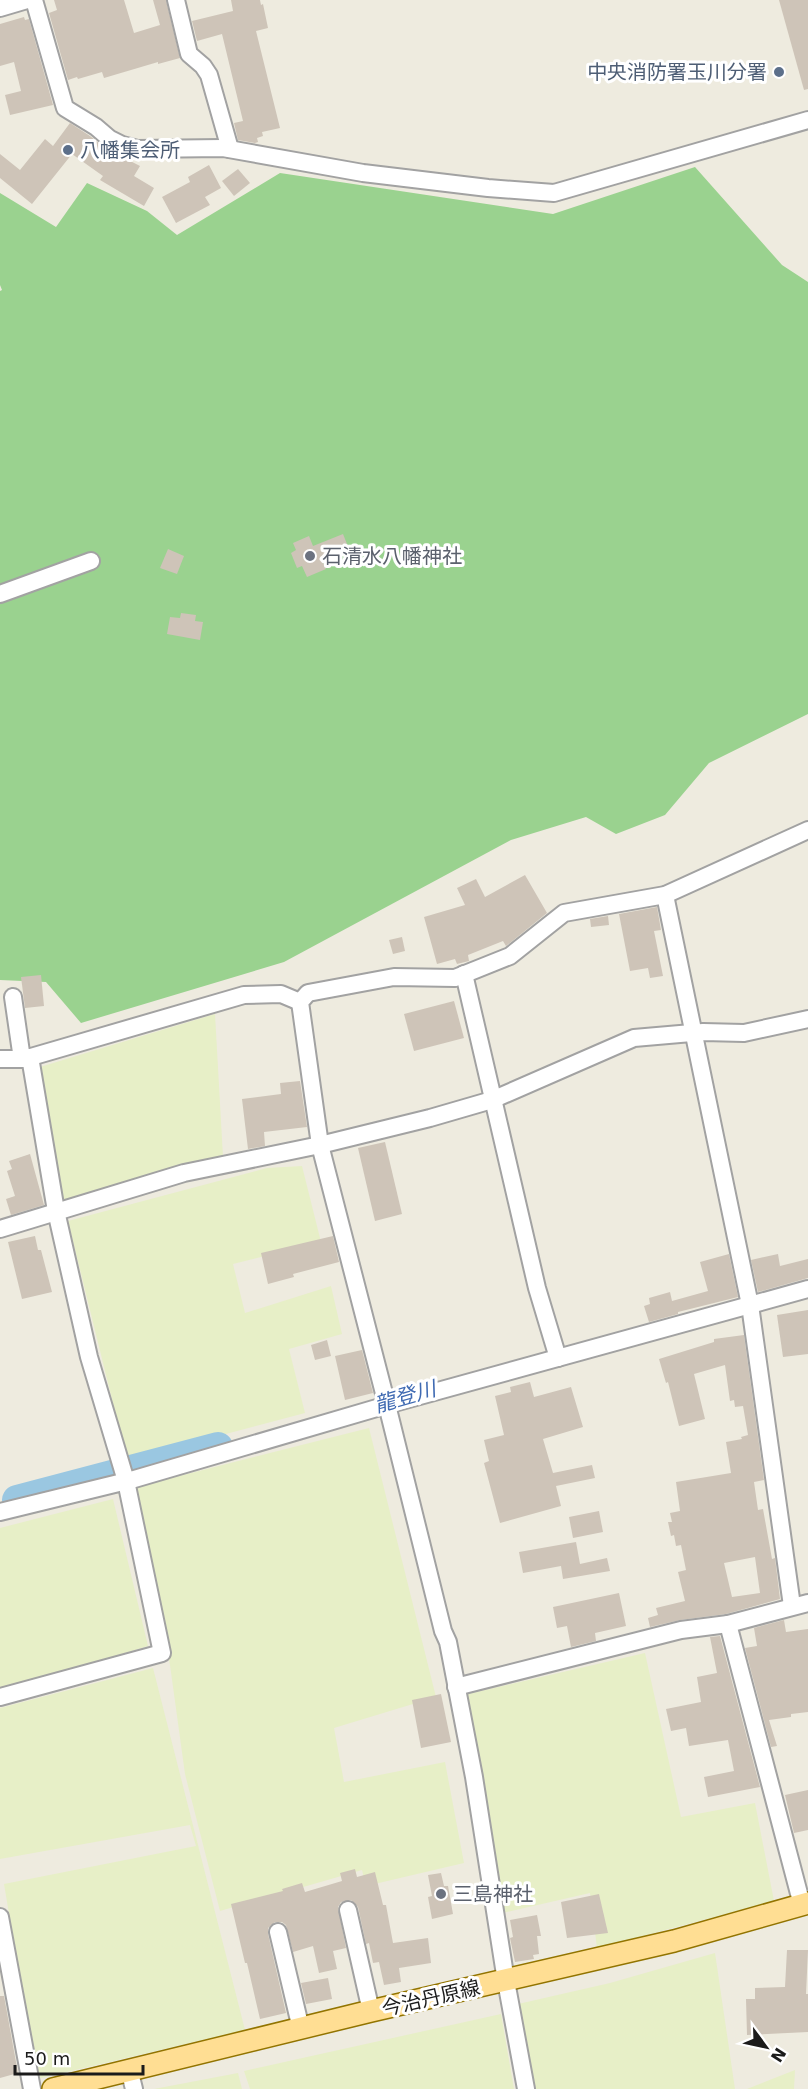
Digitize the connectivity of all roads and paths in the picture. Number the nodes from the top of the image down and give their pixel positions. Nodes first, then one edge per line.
1 (27, 0) edge
2 (34, 0) edge
3 (176, 0) edge
4 (0, 8) edge
5 (808, 120) edge
6 (230, 149) junction
7 (91, 561) dead end
8 (0, 594) edge
9 (808, 830) edge
10 (665, 895) junction
11 (464, 974) junction
12 (13, 997) dead end
13 (300, 1002) junction
14 (808, 1018) edge
15 (694, 1034) junction
16 (26, 1058) junction
17 (0, 1059) edge
18 (492, 1100) junction
19 (320, 1145) junction
20 (56, 1211) junction
21 (0, 1229) edge
22 (808, 1290) edge
23 (750, 1305) junction
24 (557, 1357) junction
25 (387, 1405) junction
26 (126, 1481) junction
27 (0, 1512) edge
28 (800, 1604) edge
29 (728, 1624) junction
30 (456, 1687) junction
31 (0, 1697) edge
32 (805, 1904) edge
33 (348, 1910) dead end
34 (0, 1917) edge
35 (278, 1932) dead end
36 (506, 1981) junction
37 (370, 2012) junction
38 (301, 2029) junction
39 (131, 2079) edge
40 (32, 2089) edge
41 (53, 2089) edge
42 (526, 2089) edge

1 - 4 street
2 - 6 street
3 - 6 street
5 - 6 street
7 - 8 street
9 - 10 street
10 - 11 street
10 - 15 street
11 - 13 street
11 - 18 street
12 - 16 street
13 - 16 street
13 - 19 street
14 - 15 street
15 - 18 street
15 - 23 street
16 - 17 street
16 - 20 street
18 - 19 street
18 - 24 street
19 - 20 street
19 - 25 street
20 - 21 street
20 - 26 street
22 - 23 street
23 - 24 street
23 - 28 street
24 - 25 street
25 - 26 street
25 - 30 street
26 - 27 street
26 - 31 street
28 - 29 street
29 - 30 street
29 - 32 street
30 - 36 street
32 - 36 main road, 今治丹原線
33 - 37 street
34 - 40 street
35 - 38 street
36 - 37 main road, 今治丹原線
36 - 42 street
37 - 38 main road, 今治丹原線
38 - 39 main road, 今治丹原線
39 - 41 main road, 今治丹原線

